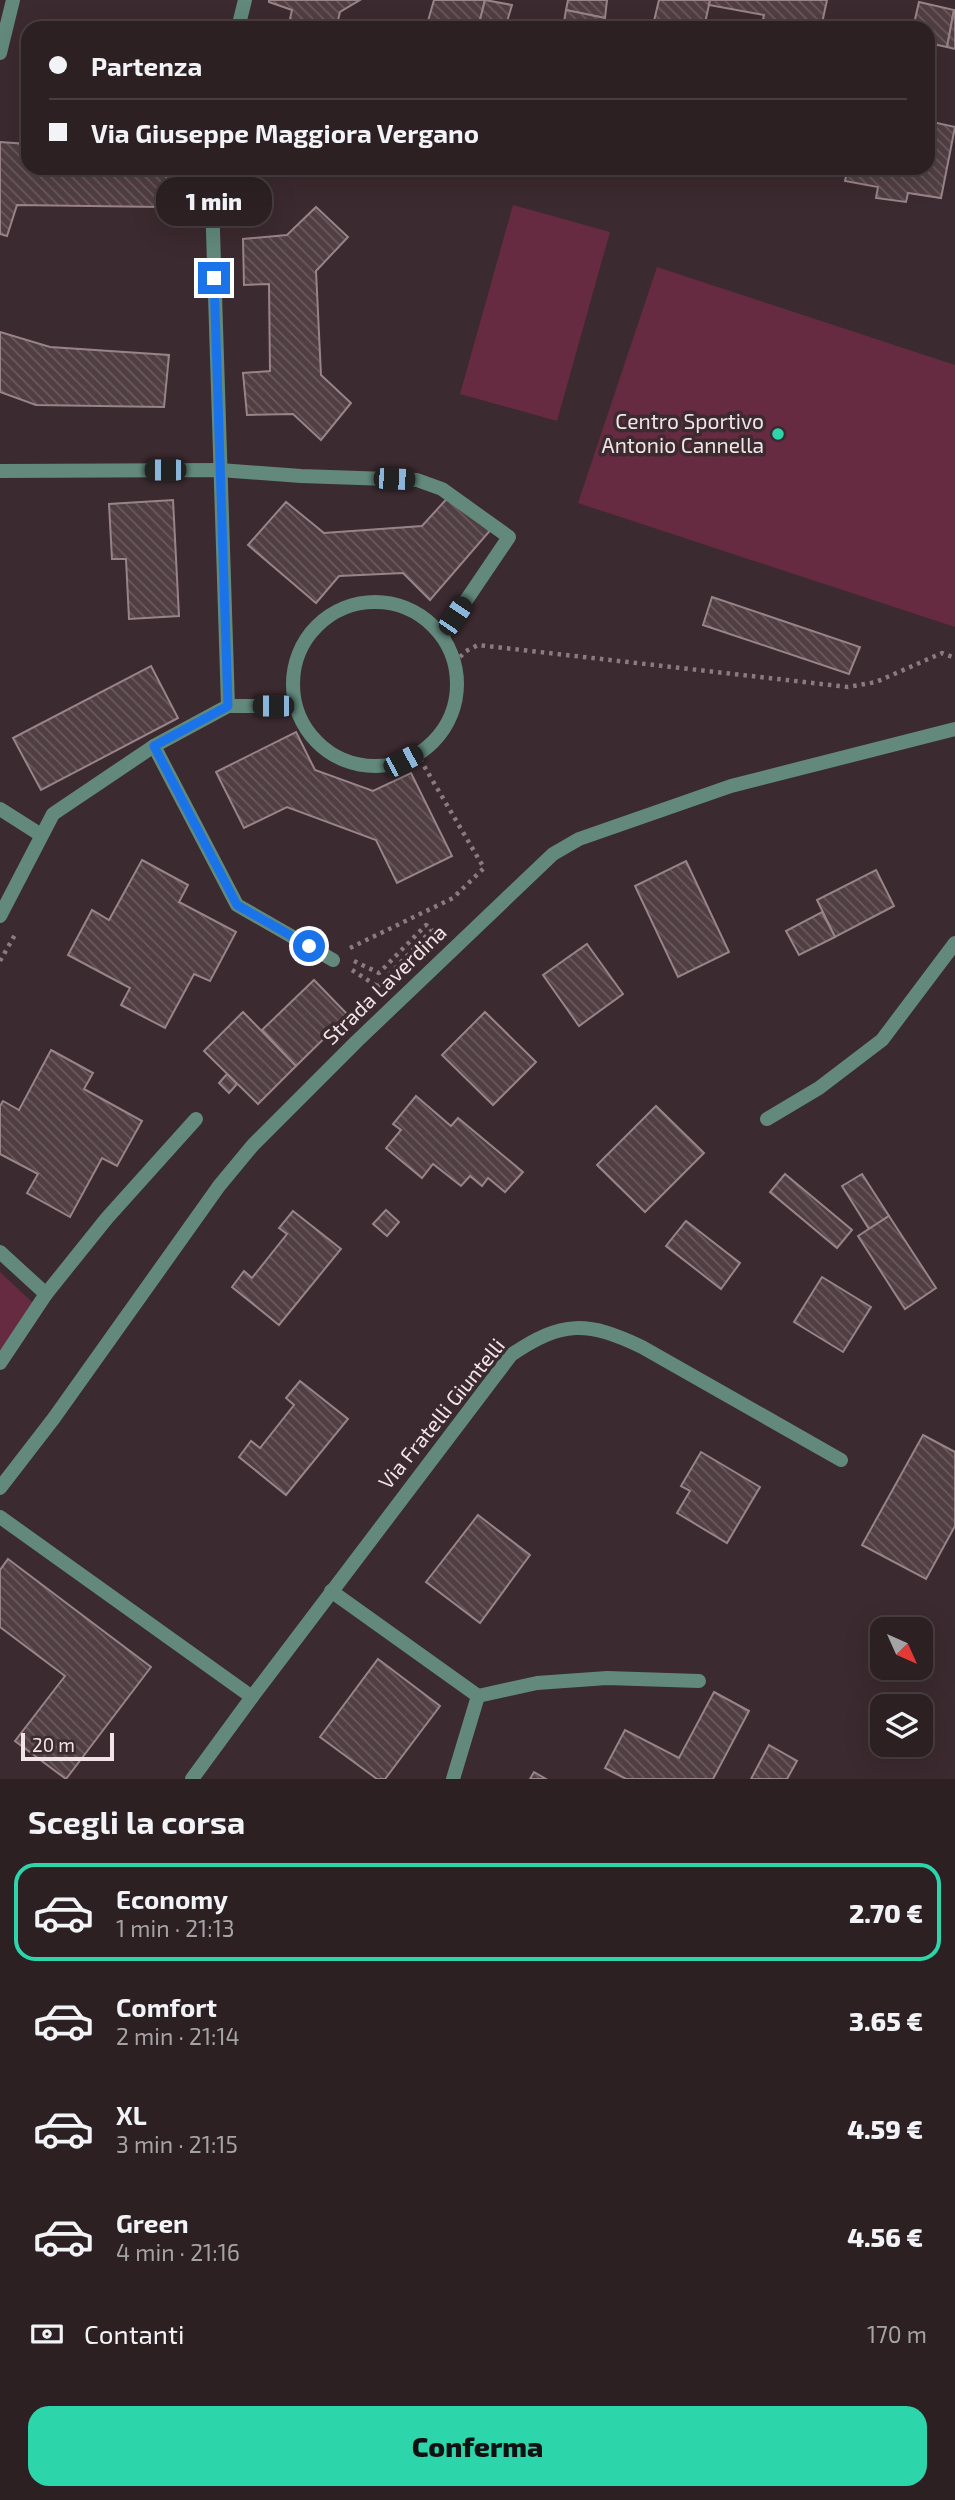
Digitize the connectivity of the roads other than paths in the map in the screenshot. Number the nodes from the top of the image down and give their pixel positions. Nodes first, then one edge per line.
1 (13, 0) edge
2 (245, 0) edge
3 (240, 21) edge
4 (0, 53) edge
5 (211, 175) edge
6 (220, 470) junction
7 (0, 471) edge
8 (442, 636) junction
9 (228, 706) junction
10 (295, 706) junction
11 (955, 729) edge
12 (154, 746) junction
13 (0, 809) edge
14 (41, 835) junction
15 (0, 916) edge
16 (955, 943) edge
17 (335, 957) road end
18 (195, 1119) dead end
19 (767, 1119) dead end
20 (0, 1252) edge
21 (46, 1294) junction
22 (0, 1363) edge
23 (841, 1460) dead end
24 (0, 1489) edge
25 (0, 1517) edge
26 (331, 1591) junction
27 (699, 1681) dead end
28 (478, 1696) junction
29 (251, 1697) junction
30 (192, 1779) edge
31 (453, 1779) edge

1 - 4 street
2 - 3 street
5 - 6 street
6 - 7 street
6 - 8 street
6 - 9 street
8 - 10 street
8 - 10 street
9 - 10 street
9 - 12 street
11 - 24 street, Strada Laverdina
12 - 14 street
12 - 17 street
13 - 14 street
14 - 15 street
16 - 19 street
18 - 21 street
20 - 21 street
21 - 22 street
23 - 26 street, Via Fratelli Giuntelli
25 - 29 street
26 - 28 street
26 - 29 street, Via Fratelli Giuntelli
27 - 28 street
28 - 31 street
29 - 30 street, Via Fratelli Giuntelli

